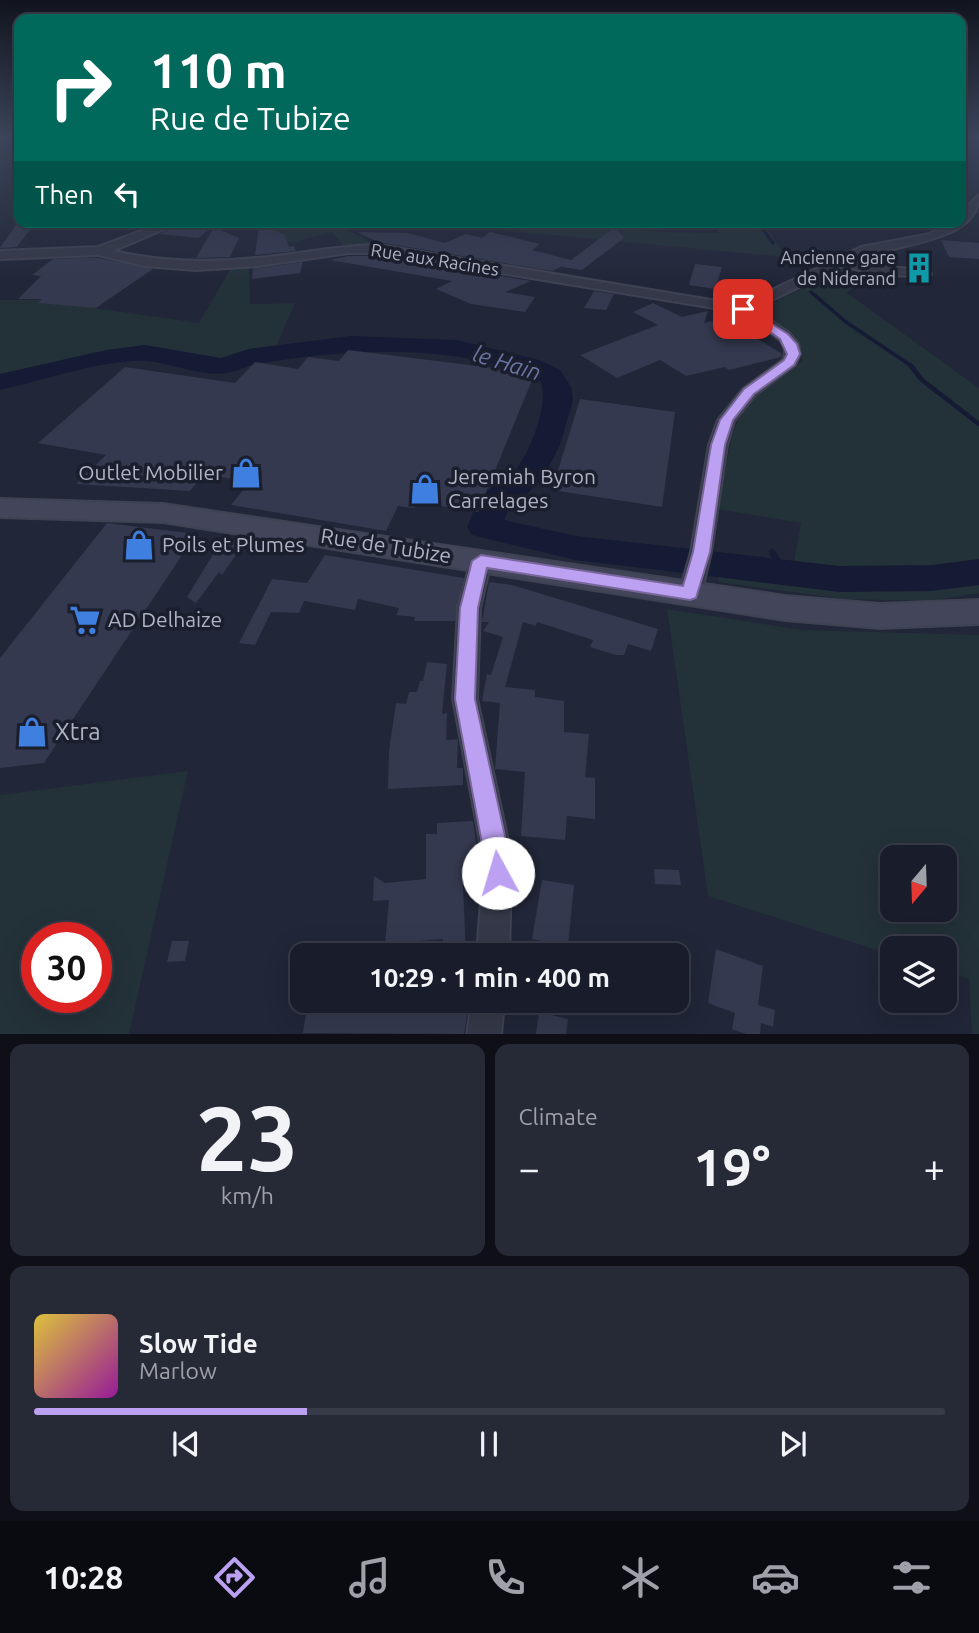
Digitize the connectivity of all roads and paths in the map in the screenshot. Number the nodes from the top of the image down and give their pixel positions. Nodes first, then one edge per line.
1 (979, 198) edge
2 (966, 214) edge
3 (162, 228) edge
4 (950, 228) edge
5 (98, 251) junction
6 (0, 256) edge
7 (843, 262) junction
8 (925, 274) dead end
9 (743, 309) junction
10 (0, 508) edge
11 (481, 561) junction
12 (696, 572) junction
13 (979, 612) edge
14 (494, 943) edge
15 (487, 1013) edge
16 (484, 1034) edge

1 - 2 street
3 - 5 street
4 - 7 street
5 - 6 street, Rue aux Racines
5 - 9 street, Rue aux Racines
7 - 8 street
7 - 9 street
9 - 12 street
10 - 11 main road, Rue de Tubize
11 - 12 main road, Rue de Tubize
11 - 14 street
12 - 13 main road, Rue de Tubize
15 - 16 street

